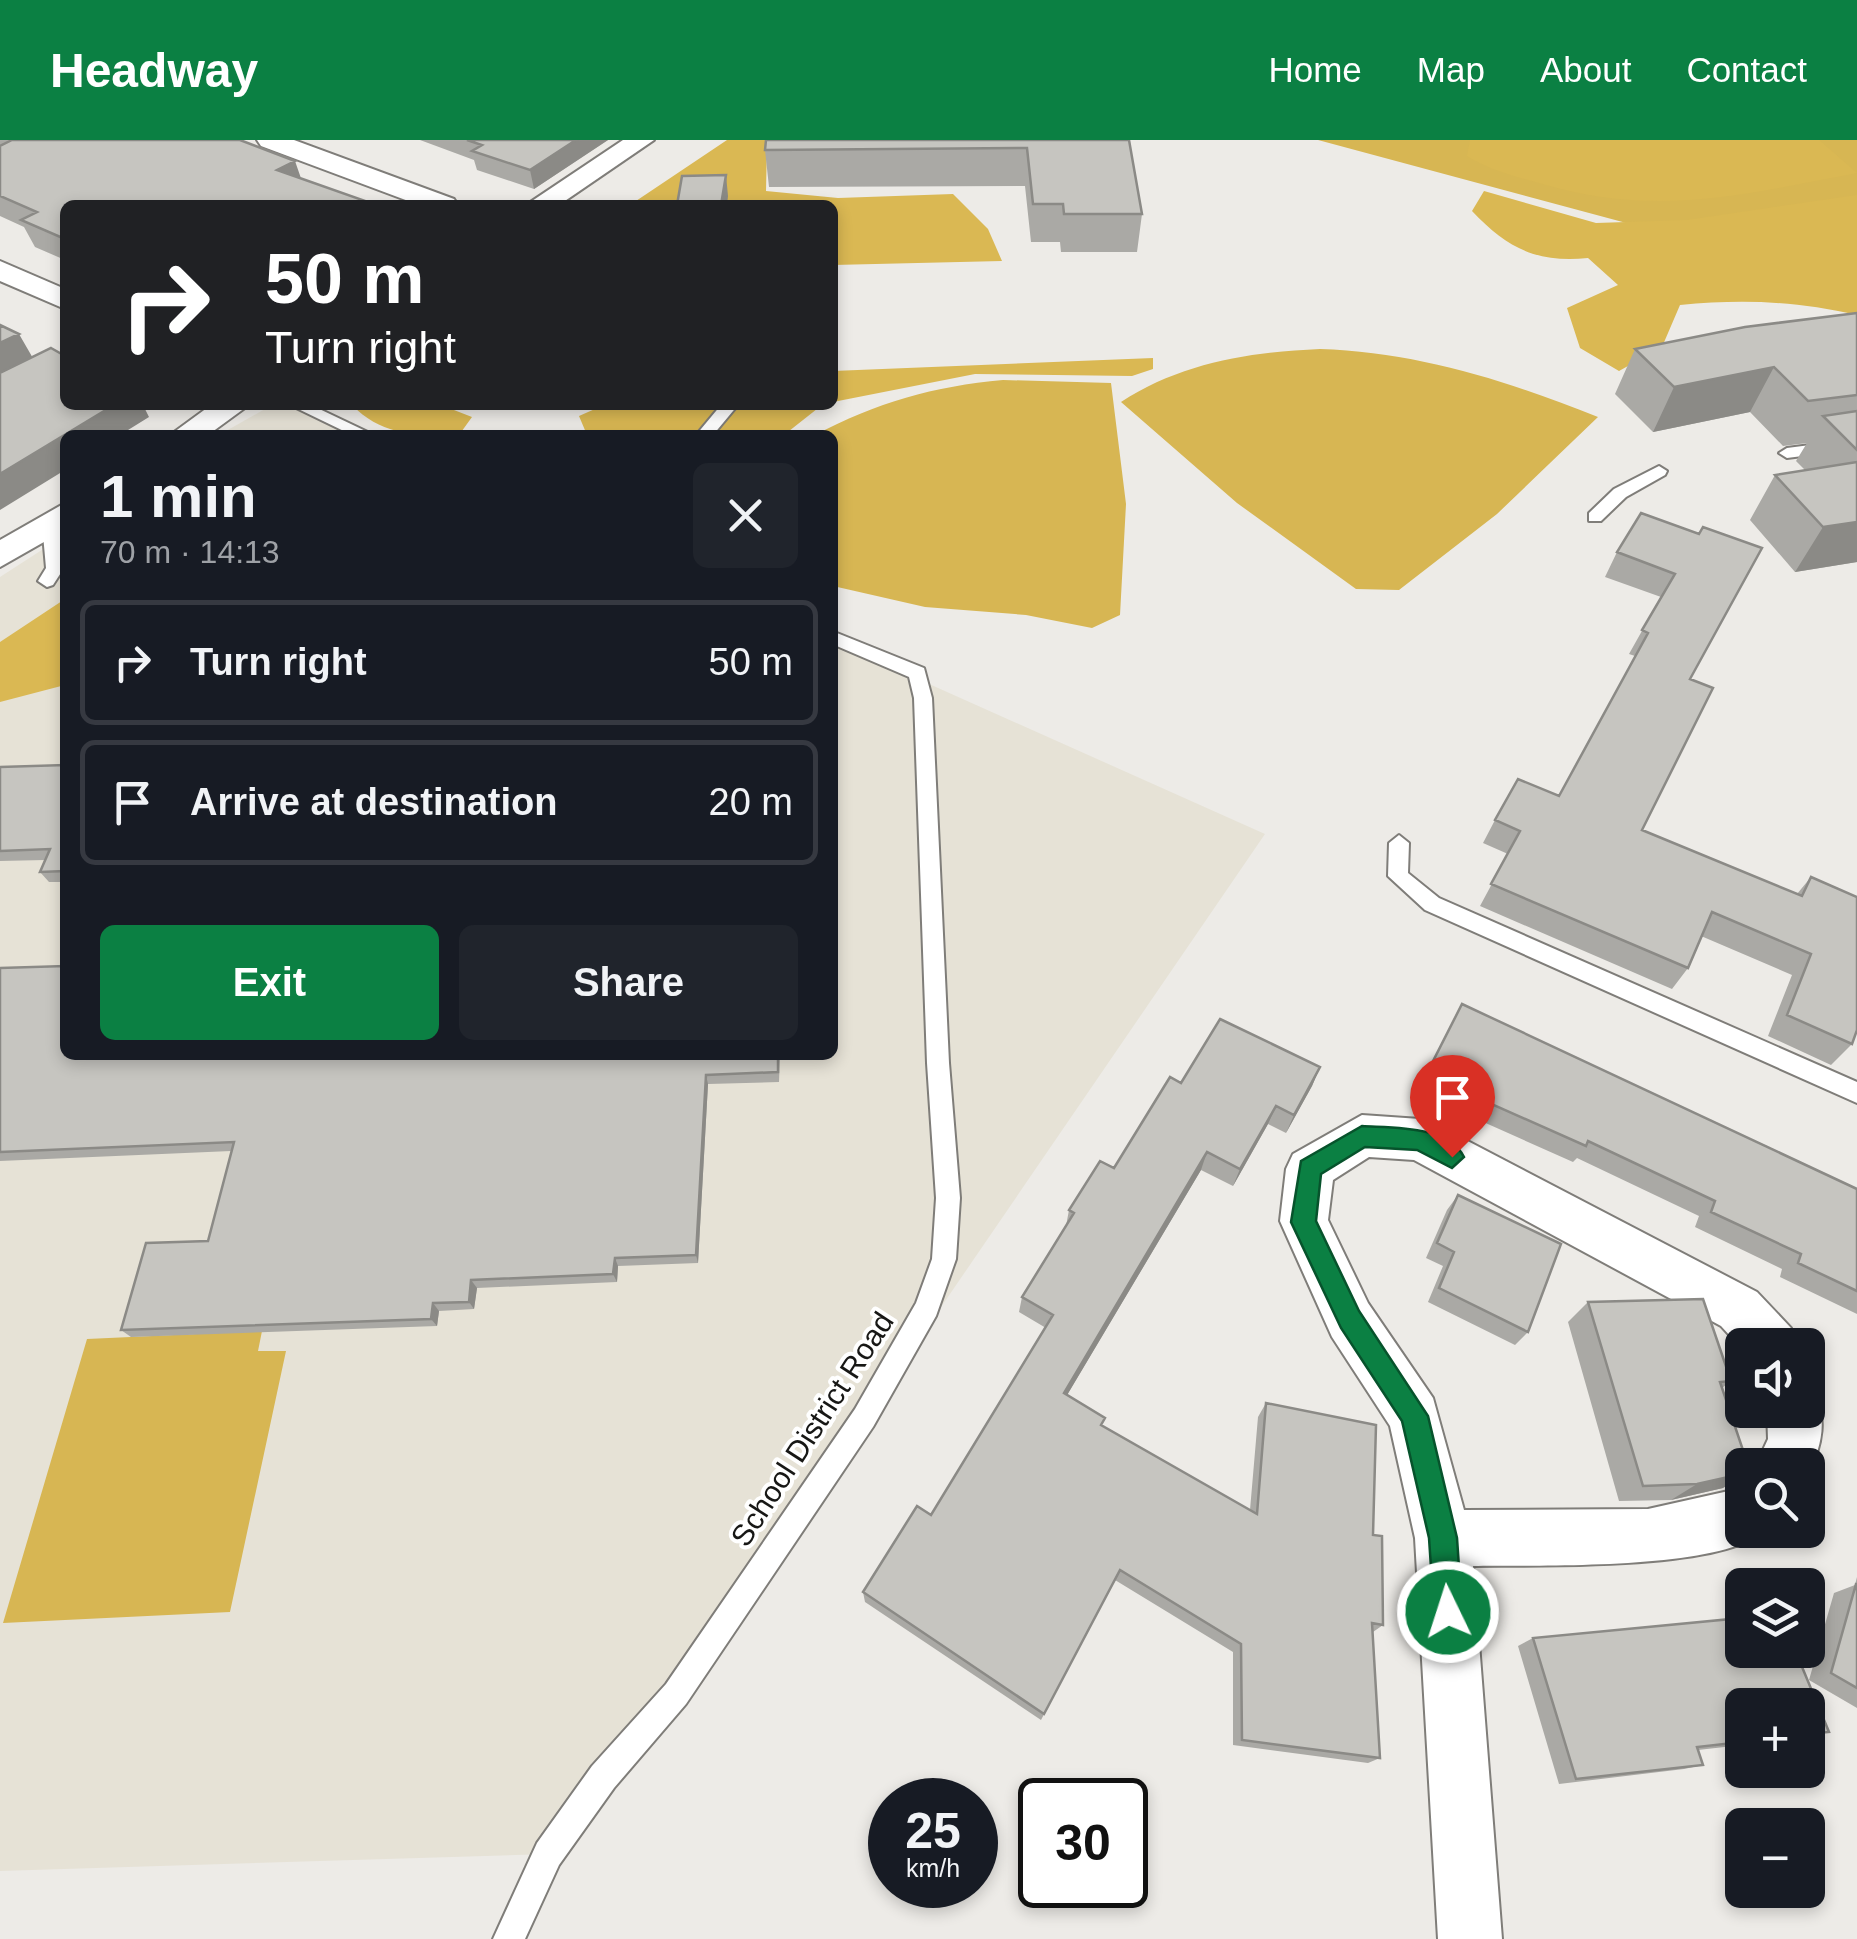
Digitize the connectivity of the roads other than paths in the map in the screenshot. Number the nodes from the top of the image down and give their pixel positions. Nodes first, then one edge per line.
1 (270, 140) edge
2 (640, 140) edge
3 (431, 200) edge
4 (548, 200) edge
5 (0, 270) edge
6 (60, 298) edge
7 (225, 410) edge
8 (309, 410) edge
9 (726, 410) edge
10 (194, 430) edge
11 (355, 430) edge
12 (708, 430) edge
13 (1857, 444) edge
14 (1787, 454) dead end
15 (1659, 471) dead end
16 (1595, 517) dead end
17 (58, 518) edge
18 (0, 556) edge
19 (48, 581) dead end
20 (838, 640) edge
21 (1399, 843) dead end
22 (1857, 1093) edge
23 (1757, 1328) edge
24 (1725, 1520) edge
25 (1443, 1538) junction
26 (509, 1939) edge
27 (1470, 1939) edge

1 - 3 street
2 - 4 street
5 - 6 street
7 - 10 street
8 - 11 lane
9 - 12 lane
13 - 14 lane
15 - 16 lane
17 - 18 street
17 - 19 lane
20 - 26 lane, School District Road
21 - 22 lane
23 - 25 street
24 - 25 street
25 - 27 street

